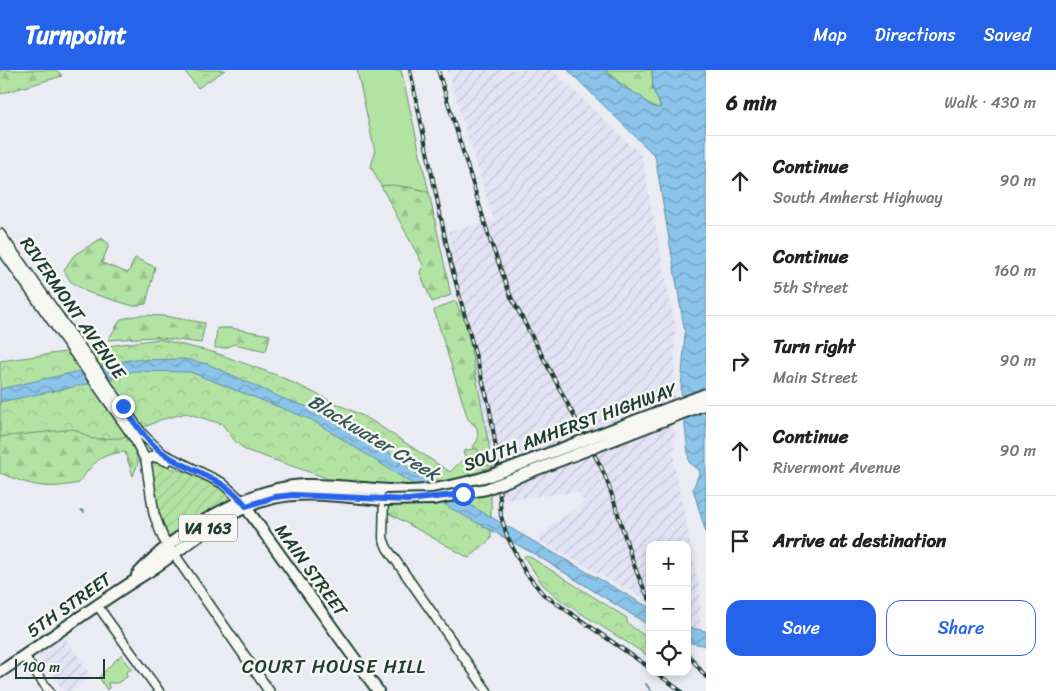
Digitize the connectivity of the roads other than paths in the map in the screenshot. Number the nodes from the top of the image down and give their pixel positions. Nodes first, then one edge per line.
1 (0, 234) edge
2 (0, 247) edge
3 (706, 394) edge
4 (706, 404) edge
5 (139, 436) junction
6 (146, 461) junction
7 (182, 465) junction
8 (384, 495) junction
9 (244, 504) junction
10 (171, 550) junction
11 (97, 605) junction
12 (24, 656) junction
13 (0, 672) edge
14 (49, 691) edge
15 (159, 691) edge
16 (269, 691) edge
17 (378, 691) edge
18 (487, 691) edge

1 - 5 main road, RIVERMONT AVENUE
2 - 5 main road, RIVERMONT AVENUE
3 - 8 main road, SOUTH AMHERST HIGHWAY, bridge
4 - 8 main road, SOUTH AMHERST HIGHWAY, bridge
5 - 6 main road, RIVERMONT AVENUE
5 - 7 main road, RIVERMONT AVENUE
6 - 7 main road
6 - 10 main road, RIVERMONT AVENUE
7 - 9 main road, MAIN STREET
8 - 9 main road, 5TH STREET / VA 163
8 - 9 main road, 5TH STREET
8 - 18 street
9 - 10 main road, 5TH STREET
9 - 17 main road, MAIN STREET
10 - 11 main road, 5TH STREET
10 - 16 main road, RIVERMONT AVENUE
11 - 12 main road, 5TH STREET
11 - 15 street
12 - 13 main road, 5TH STREET
12 - 14 street

